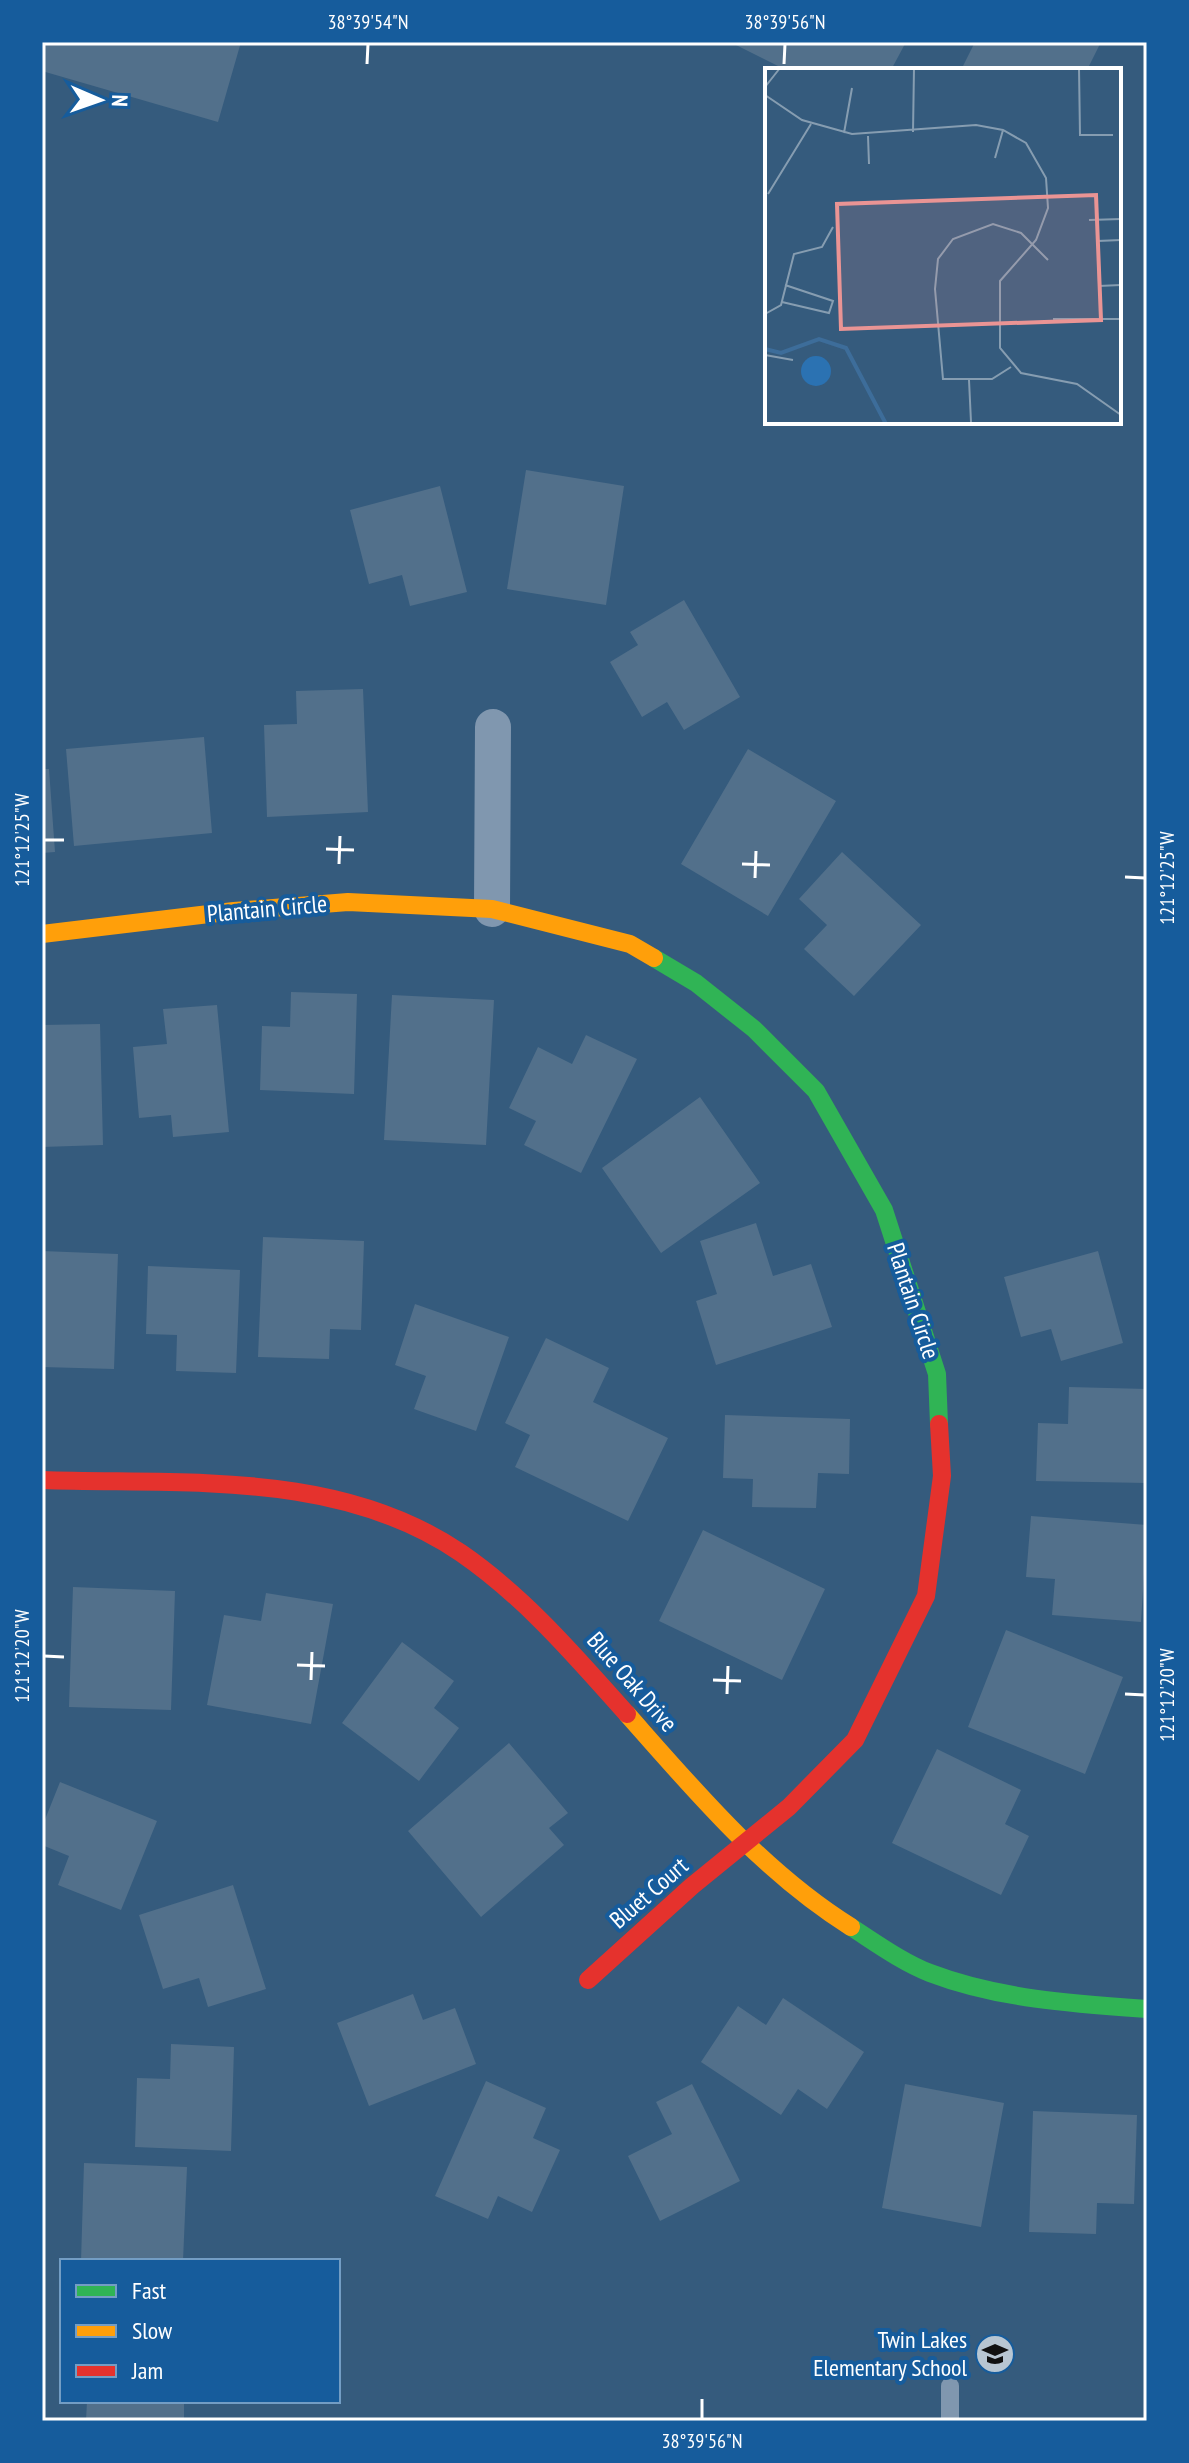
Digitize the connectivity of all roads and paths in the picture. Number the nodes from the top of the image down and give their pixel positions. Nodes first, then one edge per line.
1 (493, 727) dead end
2 (492, 909) junction
3 (42, 934) edge
4 (42, 1480) edge
5 (744, 1845) junction
6 (588, 1980) dead end
7 (1147, 2009) edge
8 (950, 2386) dead end
9 (950, 2421) edge

1 - 2 street
2 - 3 street, Plantain Circle
2 - 5 street, Plantain Circle
4 - 5 street, Blue Oak Drive
5 - 6 street, Bluet Court
5 - 7 street, Blue Oak Drive
8 - 9 lane

